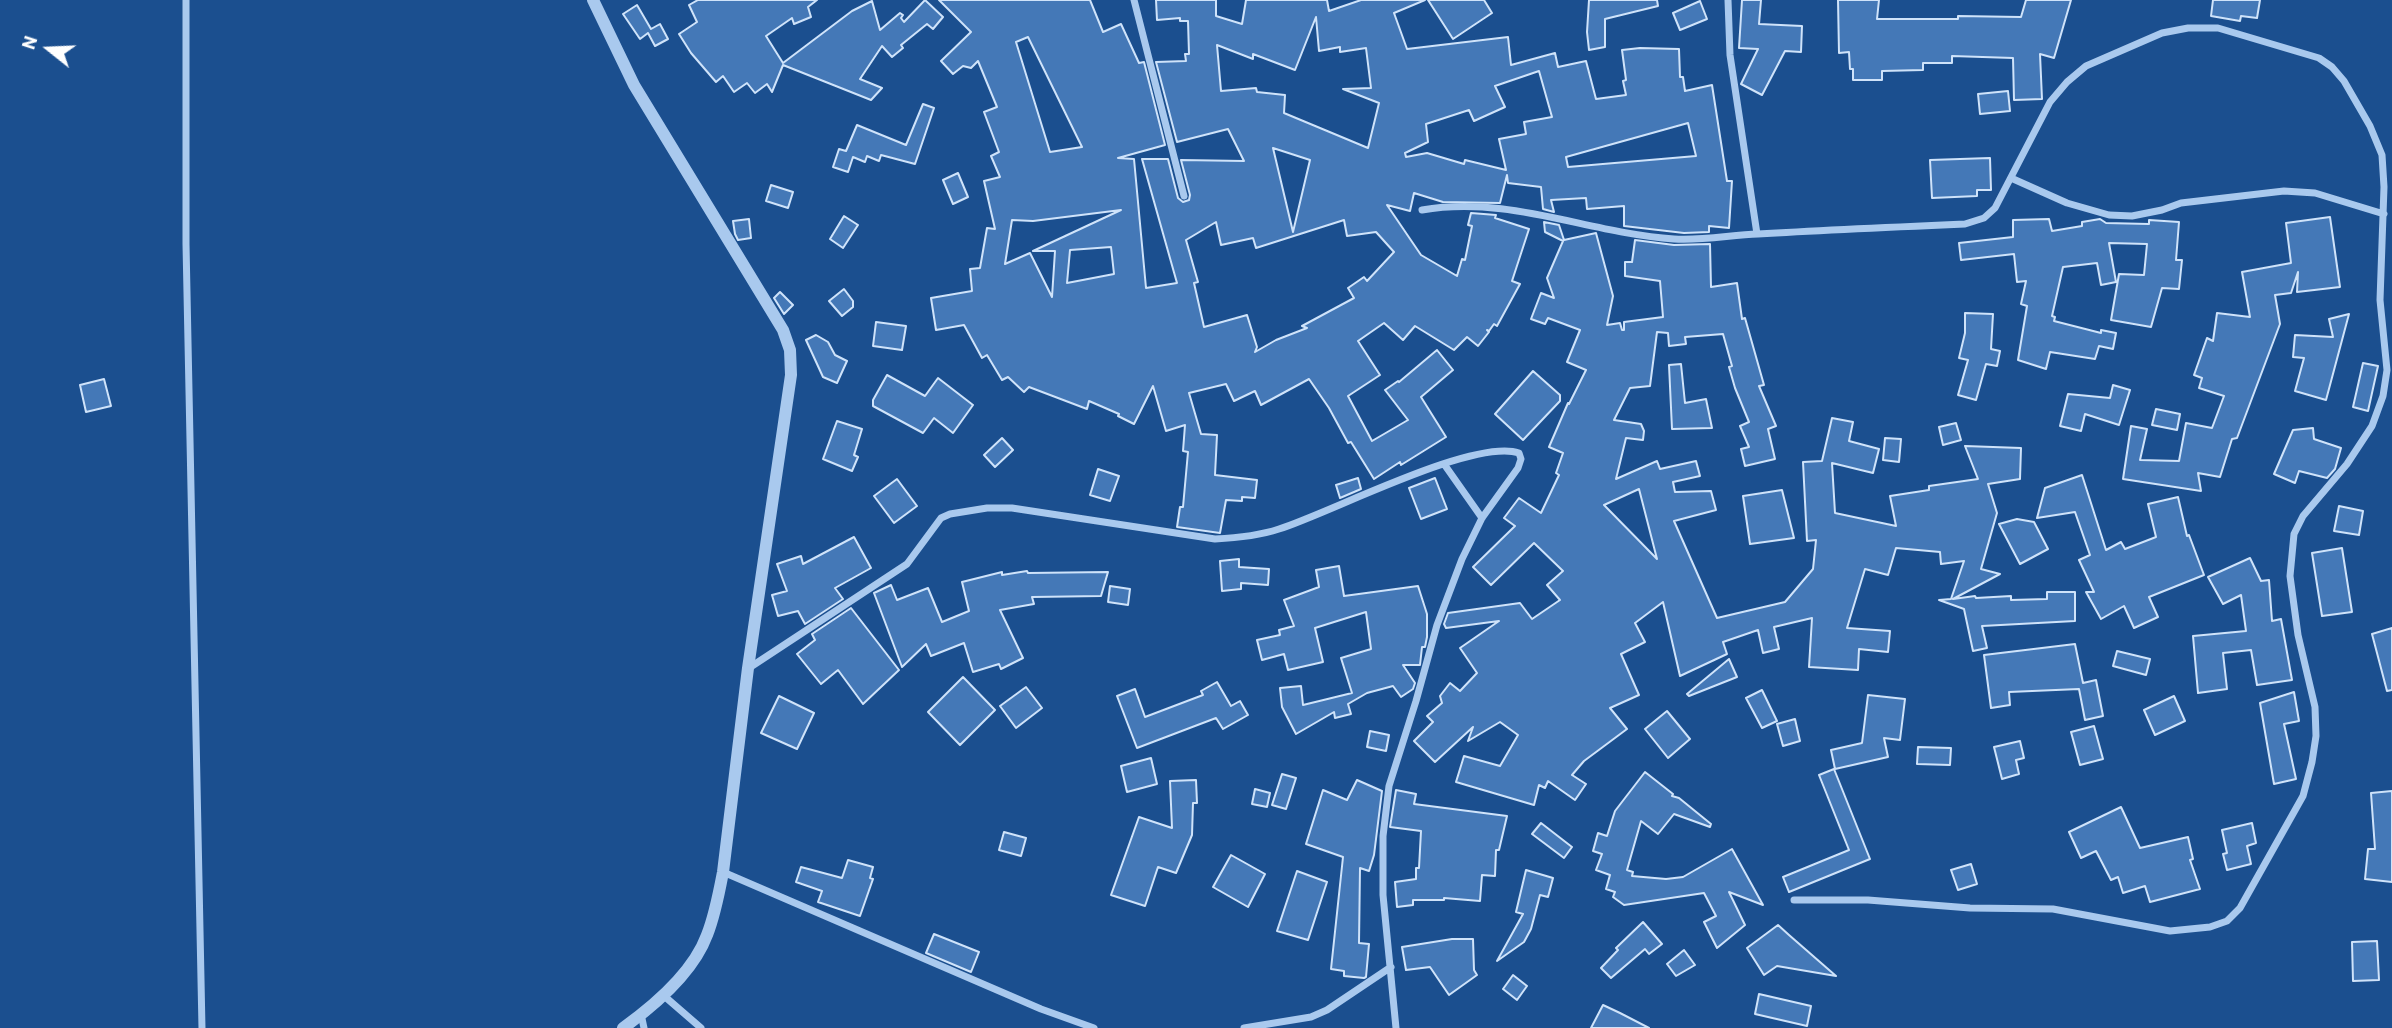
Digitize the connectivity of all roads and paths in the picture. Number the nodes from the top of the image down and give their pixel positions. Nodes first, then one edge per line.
1 (186, 0) edge
2 (593, 0) edge
3 (1134, 0) edge
4 (1728, 0) edge
5 (2011, 178) junction
6 (1184, 196) dead end
7 (1422, 211) dead end
8 (2384, 214) junction
9 (1757, 234) junction
10 (1444, 464) junction
11 (1482, 518) junction
12 (748, 668) junction
13 (723, 872) junction
14 (1794, 900) dead end
15 (1391, 967) junction
16 (663, 995) junction
17 (641, 1014) junction
18 (202, 1028) edge
19 (624, 1028) edge
20 (644, 1028) edge
21 (701, 1028) edge
22 (1094, 1028) edge
23 (1244, 1028) edge
24 (1396, 1028) edge

1 - 18 street
2 - 12 street
3 - 6 street
4 - 9 street
5 - 8 street
5 - 8 street
5 - 9 street
7 - 9 street
8 - 14 street
10 - 11 street
10 - 11 street
10 - 12 street
11 - 15 street
12 - 13 street
13 - 16 street
13 - 22 street
15 - 23 street
15 - 24 street
16 - 17 street
16 - 21 street
17 - 19 street
17 - 20 street

